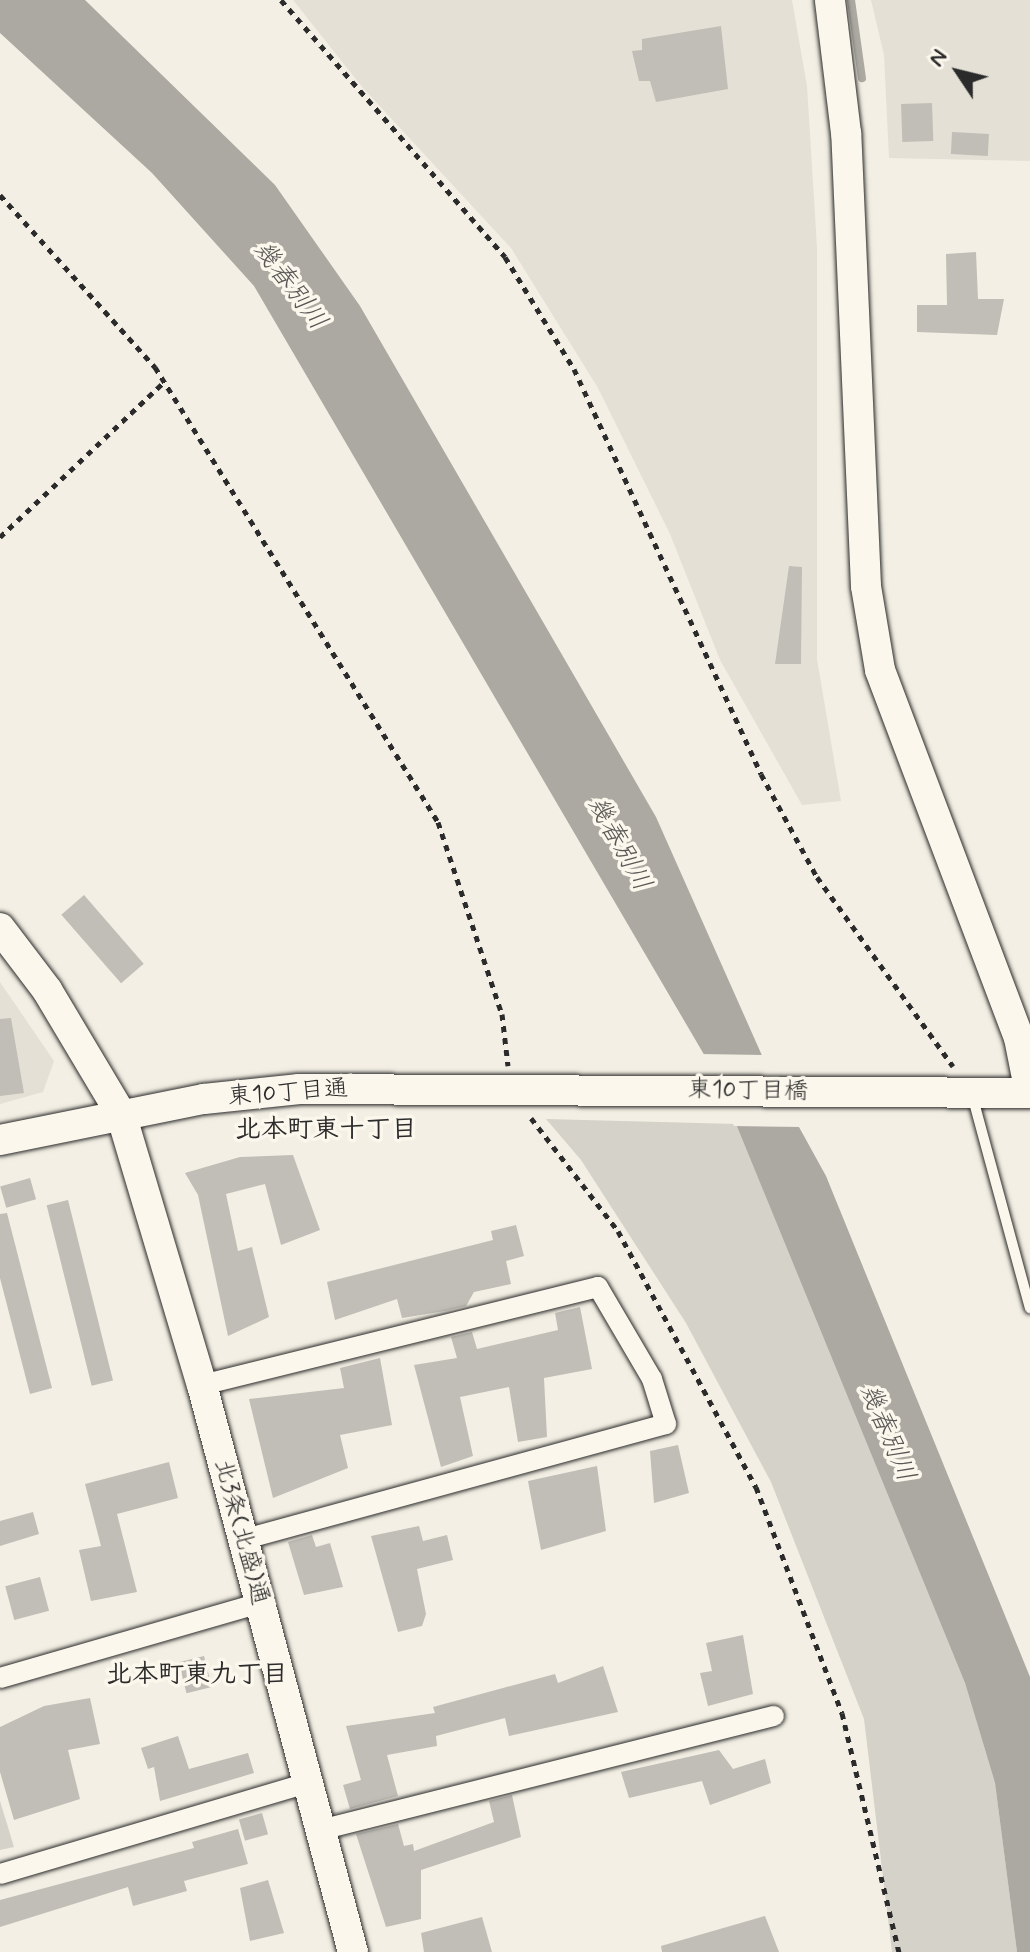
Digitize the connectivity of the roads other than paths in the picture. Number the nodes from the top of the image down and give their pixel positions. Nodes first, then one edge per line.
1 (830, 0) edge
2 (0, 928) edge
3 (580, 1090) joint
4 (972, 1093) junction
5 (1030, 1093) edge
6 (121, 1114) junction
7 (0, 1140) edge
8 (1030, 1308) edge
9 (202, 1385) junction
10 (243, 1540) junction
11 (260, 1603) junction
12 (0, 1678) edge
13 (774, 1716) dead end
14 (308, 1783) junction
15 (320, 1830) junction
16 (0, 1874) edge
17 (353, 1952) edge

1 - 5 street
2 - 6 street, 北3条(北盛)通
3 - 4 street, 東10丁目橋
3 - 6 street, 東10丁目通
4 - 5 street
4 - 8 lane
6 - 7 street, 東10丁目通
6 - 9 street, 北3条(北盛)通
9 - 10 street, 北3条(北盛)通
9 - 10 street
10 - 11 street, 北3条(北盛)通
11 - 12 street
11 - 14 street, 北3条(北盛)通
13 - 15 street
14 - 15 street, 北3条(北盛)通
14 - 16 street
15 - 17 street, 北3条(北盛)通

